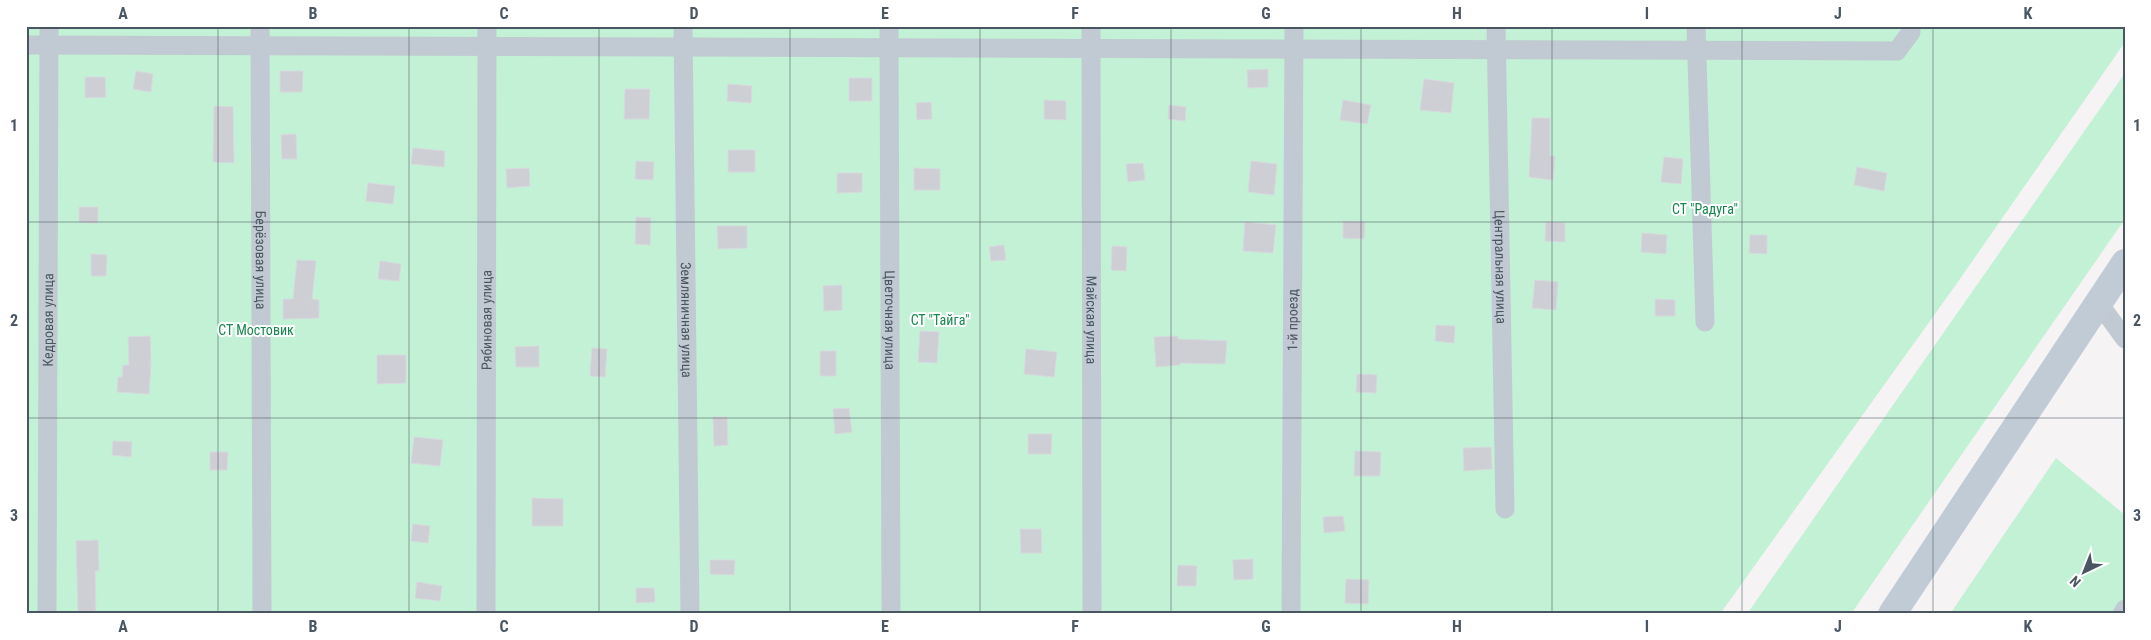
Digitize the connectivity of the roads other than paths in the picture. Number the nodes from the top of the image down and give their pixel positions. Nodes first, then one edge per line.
1 (260, 26) edge
2 (486, 26) edge
3 (683, 26) edge
4 (890, 26) edge
5 (1091, 26) edge
6 (1294, 26) edge
7 (1496, 26) edge
8 (1696, 26) edge
9 (1911, 26) edge
10 (49, 36) edge
11 (26, 45) edge
12 (260, 46) junction
13 (487, 46) junction
14 (683, 47) junction
15 (890, 47) junction
16 (1091, 48) junction
17 (1294, 49) junction
18 (1496, 50) junction
19 (1696, 51) junction
20 (2125, 263) edge
21 (2098, 302) junction
22 (1705, 322) dead end
23 (2125, 339) edge
24 (1505, 508) dead end
25 (2125, 609) edge
26 (47, 614) edge
27 (262, 614) edge
28 (486, 614) edge
29 (690, 614) edge
30 (892, 614) edge
31 (1092, 614) edge
32 (1292, 614) edge
33 (1892, 614) edge
34 (2122, 614) edge

1 - 12 street, Берёзовая улица
2 - 13 street, Рябиновая улица
3 - 14 street, Земляничная улица
4 - 15 street, Цветочная улица
5 - 16 street, Майская улица
6 - 17 street, 1-й проезд
7 - 18 street, Центральная улица
8 - 19 street
9 - 19 street
10 - 11 street
10 - 12 street
10 - 26 street, Кедровая улица
12 - 13 street
12 - 27 street, Берёзовая улица
13 - 14 street
13 - 28 street, Рябиновая улица
14 - 15 street
14 - 29 street, Земляничная улица
15 - 16 street
15 - 30 street, Цветочная улица
16 - 17 street
16 - 31 street, Майская улица
17 - 18 street
17 - 32 street, 1-й проезд
18 - 19 street
18 - 24 street, Центральная улица
19 - 22 street
20 - 21 main road
21 - 23 street
21 - 33 main road
25 - 34 street

